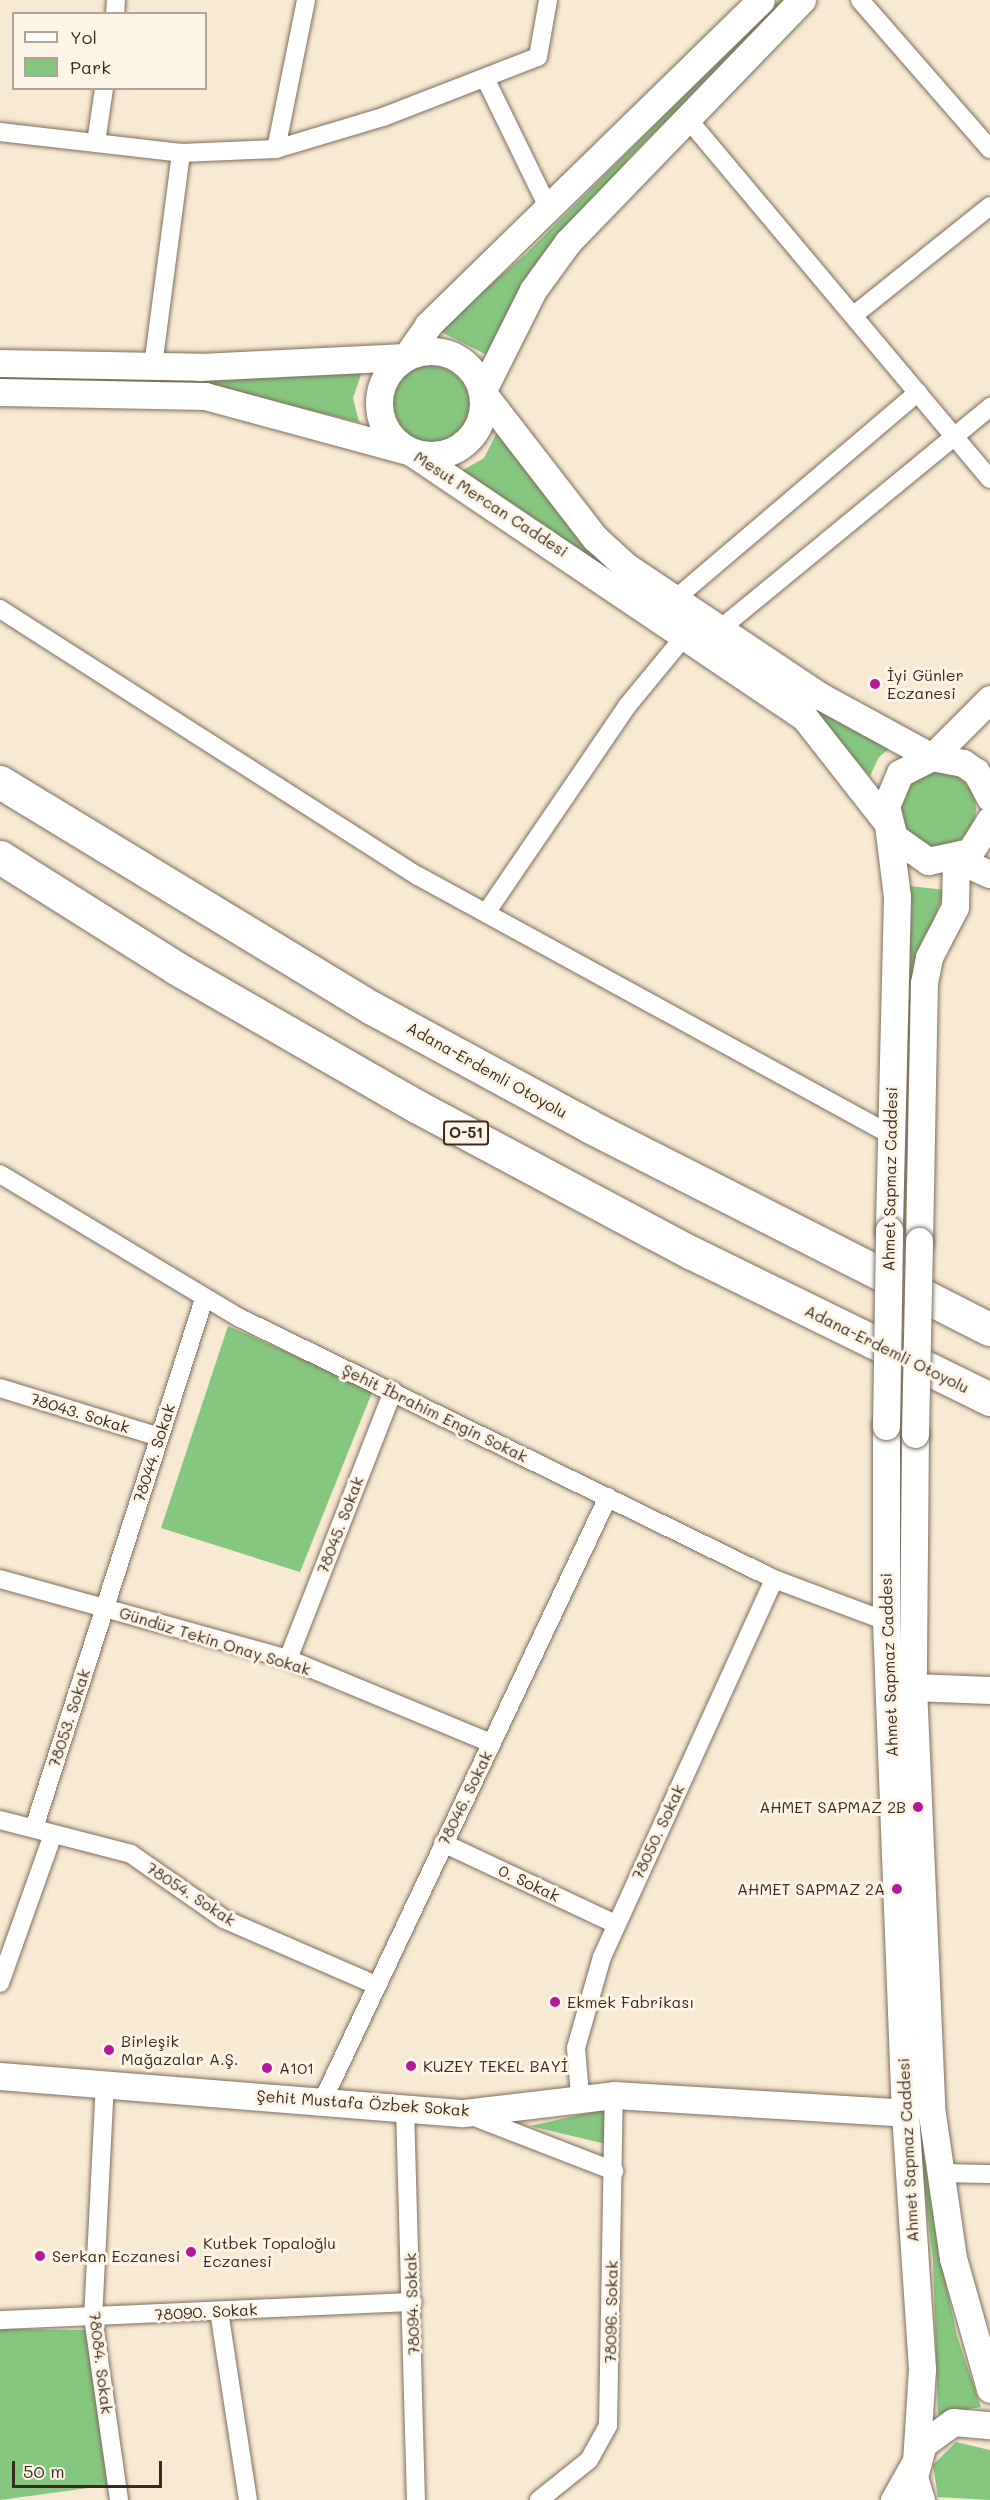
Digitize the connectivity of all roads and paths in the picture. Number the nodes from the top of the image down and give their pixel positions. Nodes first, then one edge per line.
1 (306, 0) edge
2 (548, 0) edge
3 (761, 0) edge
4 (802, 0) edge
5 (860, 0) edge
6 (486, 80) junction
7 (104, 90) edge
8 (687, 118) junction
9 (0, 132) edge
10 (96, 143) junction
11 (276, 149) junction
12 (990, 149) edge
13 (181, 153) junction
14 (990, 206) edge
15 (549, 209) junction
16 (854, 315) junction
17 (406, 357) junction
18 (0, 363) edge
19 (153, 366) junction
20 (0, 392) edge
21 (482, 392) junction
22 (918, 392) junction
23 (990, 407) edge
24 (953, 434) junction
25 (411, 452) junction
26 (990, 479) edge
27 (675, 599) junction
28 (0, 609) edge
29 (720, 629) junction
30 (683, 638) junction
31 (990, 699) edge
32 (932, 758) junction
33 (0, 782) edge
34 (990, 798) edge
35 (990, 820) edge
36 (888, 824) junction
37 (0, 857) edge
38 (956, 859) junction
39 (990, 874) edge
40 (486, 913) junction
41 (891, 1135) junction
42 (0, 1174) edge
43 (204, 1299) junction
44 (990, 1329) edge
45 (0, 1388) edge
46 (393, 1391) junction
47 (990, 1399) edge
48 (159, 1437) junction
49 (608, 1497) junction
50 (0, 1579) edge
51 (774, 1579) junction
52 (105, 1608) junction
53 (886, 1621) junction
54 (288, 1659) junction
55 (913, 1687) junction
56 (990, 1690) edge
57 (491, 1743) junction
58 (0, 1820) edge
59 (34, 1828) junction
60 (53, 1834) junction
61 (443, 1843) junction
62 (615, 1924) junction
63 (0, 1983) edge
64 (376, 1985) junction
65 (0, 2076) edge
66 (105, 2082) junction
67 (580, 2095) junction
68 (614, 2095) junction
69 (323, 2100) junction
70 (405, 2108) junction
71 (464, 2113) junction
72 (904, 2113) junction
73 (614, 2171) junction
74 (941, 2173) junction
75 (990, 2174) edge
76 (413, 2302) junction
77 (219, 2311) junction
78 (93, 2317) junction
79 (0, 2320) edge
80 (990, 2389) edge
81 (990, 2425) edge
82 (916, 2461) junction
83 (119, 2500) edge
84 (248, 2500) edge
85 (416, 2500) edge
86 (539, 2500) edge
87 (894, 2500) edge
88 (921, 2500) edge

1 - 11 street
2 - 6 street
3 - 15 main road
4 - 8 main road
5 - 12 street
6 - 11 street
6 - 15 street
7 - 10 street
8 - 16 street
8 - 21 main road
9 - 10 street
10 - 13 street
11 - 13 street
13 - 19 street
14 - 16 street
15 - 17 main road
16 - 22 street
17 - 19 main road
17 - 21 main road
17 - 25 main road
18 - 19 main road
20 - 25 main road, Mesut Mercan Caddesi
21 - 25 main road
21 - 27 main road, Mesut Mercan Caddesi
22 - 24 street
22 - 27 street
23 - 24 street
24 - 26 street
24 - 29 street
25 - 30 main road, Mesut Mercan Caddesi
27 - 29 main road, Mesut Mercan Caddesi
28 - 40 street
29 - 32 main road, Mesut Mercan Caddesi
30 - 36 main road, Mesut Mercan Caddesi
30 - 40 street
31 - 32 main road
32 - 34 main road
32 - 36 main road, Ahmet Sapmaz Caddesi
33 - 44 highway, Adana-Erdemli Otoyolu
35 - 38 main road
36 - 38 main road, Mesut Mercan Caddesi
36 - 41 main road, Ahmet Sapmaz Caddesi
37 - 47 highway, Adana-Erdemli Otoyolu / O-51
38 - 39 main road, Mesut Mercan Caddesi
38 - 55 main road, Ahmet Sapmaz Caddesi, bridge
40 - 41 street
41 - 53 main road, Ahmet Sapmaz Caddesi, bridge
42 - 43 street, Şehit İbrahim Engin Sokak
43 - 46 street, Şehit İbrahim Engin Sokak
43 - 48 street, 78044. Sokak
45 - 48 street, 78043. Sokak
46 - 49 street, Şehit İbrahim Engin Sokak
46 - 54 street, 78045. Sokak
48 - 52 street, 78044. Sokak
49 - 51 street, Şehit İbrahim Engin Sokak
49 - 57 street, 78046. Sokak
50 - 52 street, Gündüz Tekin Onay Sokak
51 - 53 street, Şehit İbrahim Engin Sokak
51 - 62 street, 78050. Sokak
52 - 54 street, Gündüz Tekin Onay Sokak
52 - 59 street, 78053. Sokak
53 - 72 main road, Ahmet Sapmaz Caddesi
54 - 57 street, Gündüz Tekin Onay Sokak
55 - 56 main road
55 - 74 main road, Ahmet Sapmaz Caddesi
57 - 61 street, 78046. Sokak
58 - 59 street, 78054. Sokak
59 - 60 street, 78054. Sokak
60 - 63 street
60 - 64 street, 78054. Sokak
61 - 62 street, 0. Sokak
61 - 64 street, 78046. Sokak
62 - 67 street, 78050. Sokak
64 - 69 street, 78046. Sokak
65 - 66 main road, Şehit Mustafa Özbek Sokak
66 - 69 main road, Şehit Mustafa Özbek Sokak
66 - 78 street, 78084. Sokak
67 - 68 main road, Şehit Mustafa Özbek Sokak
67 - 71 main road, Şehit Mustafa Özbek Sokak
68 - 72 main road, Şehit Mustafa Özbek Sokak
68 - 73 street, 78096. Sokak
69 - 70 main road, Şehit Mustafa Özbek Sokak
70 - 71 main road, Şehit Mustafa Özbek Sokak
70 - 76 street, 78094. Sokak
71 - 73 street
72 - 82 main road, Ahmet Sapmaz Caddesi
73 - 86 street, 78096. Sokak
74 - 75 street
74 - 80 main road, Ahmet Sapmaz Caddesi
76 - 77 street, 78090. Sokak
76 - 85 street, 78094. Sokak
77 - 78 street, 78090. Sokak
77 - 84 street
78 - 79 street, 78090. Sokak
78 - 83 street, 78084. Sokak
81 - 82 main road
82 - 87 main road, Ahmet Sapmaz Caddesi
82 - 88 main road

